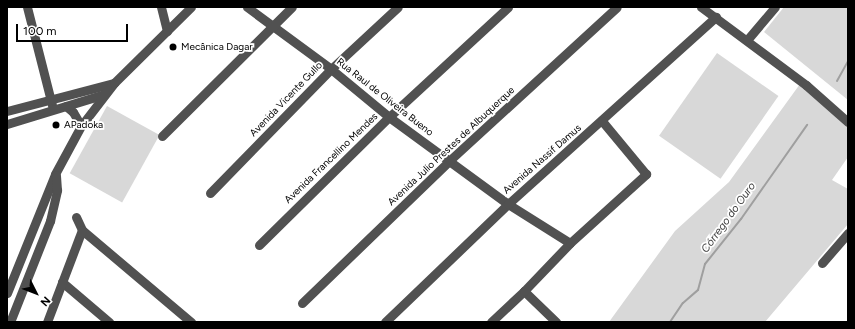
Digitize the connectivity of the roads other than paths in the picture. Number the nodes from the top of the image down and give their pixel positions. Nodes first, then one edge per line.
1 (27, 7) edge
2 (161, 7) edge
3 (191, 7) edge
4 (247, 7) edge
5 (292, 7) edge
6 (398, 7) edge
7 (508, 7) edge
8 (617, 7) edge
9 (701, 7) edge
10 (775, 7) edge
11 (716, 17) junction
12 (272, 26) junction
13 (167, 31) junction
14 (747, 40) junction
15 (331, 69) junction
16 (114, 83) junction
17 (105, 94) junction
18 (50, 99) junction
19 (66, 106) junction
20 (53, 109) junction
21 (7, 111) edge
22 (389, 117) junction
23 (602, 121) junction
24 (848, 122) edge
25 (7, 124) edge
26 (81, 126) junction
27 (162, 136) dead end
28 (450, 160) junction
29 (56, 174) junction
30 (210, 193) dead end
31 (508, 204) junction
32 (76, 217) dead end
33 (82, 230) junction
34 (848, 233) edge
35 (570, 243) junction
36 (259, 245) dead end
37 (822, 264) dead end
38 (62, 282) junction
39 (524, 291) junction
40 (7, 293) edge
41 (302, 303) dead end
42 (16, 308) junction
43 (10, 322) edge
44 (16, 322) edge
45 (47, 322) edge
46 (109, 322) edge
47 (191, 322) edge
48 (385, 322) edge
49 (491, 322) edge
50 (556, 322) edge

1 - 18 street
2 - 13 street
3 - 13 street
4 - 12 street, Rua Raul de Oliveira Bueno
5 - 12 street
6 - 15 street, Avenida Vicente Gullo
7 - 22 street, Avenida Francellino Mendes
8 - 28 street, Avenida Julio Prestes de Albuquerque
9 - 11 street
10 - 14 street
11 - 14 street
11 - 23 street, Avenida Nassif Damus
12 - 15 street, Rua Raul de Oliveira Bueno
12 - 27 street
13 - 16 street
14 - 24 street
15 - 22 street, Rua Raul de Oliveira Bueno
15 - 30 street, Avenida Vicente Gullo
16 - 17 street
16 - 18 street
17 - 19 street
17 - 26 street
18 - 20 street
18 - 21 street
19 - 20 street
19 - 26 street
20 - 25 street
22 - 28 street, Rua Raul de Oliveira Bueno
22 - 36 street, Avenida Francellino Mendes
23 - 31 street, Avenida Nassif Damus
23 - 35 street
26 - 29 street
28 - 31 street, Rua Raul de Oliveira Bueno
28 - 41 street, Avenida Julio Prestes de Albuquerque
29 - 40 street
29 - 42 street
31 - 35 street, Rua Raul de Oliveira Bueno
31 - 48 street, Avenida Nassif Damus
32 - 33 street
33 - 38 street
33 - 47 street
34 - 37 street
35 - 39 street
38 - 45 street
38 - 46 street
39 - 49 street
39 - 50 street
42 - 43 street
42 - 44 street

